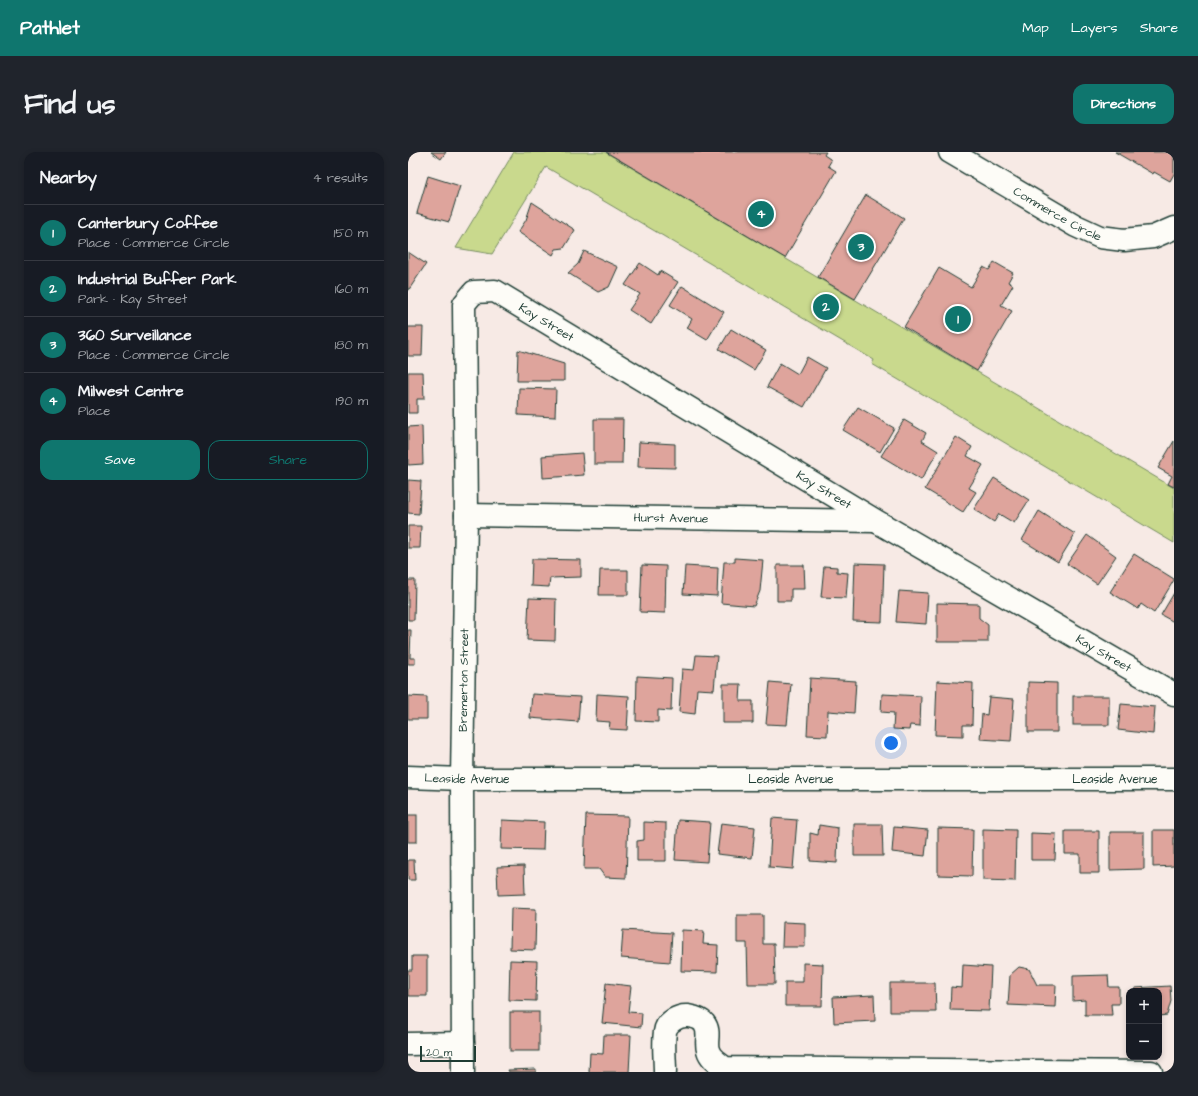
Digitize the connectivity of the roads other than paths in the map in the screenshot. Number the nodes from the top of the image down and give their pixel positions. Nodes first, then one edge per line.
1 (950, 152) edge
2 (1174, 228) edge
3 (474, 292) joint
4 (466, 515) junction
5 (876, 521) junction
6 (1174, 694) edge
7 (408, 777) edge
8 (462, 779) junction
9 (1174, 779) edge
10 (463, 1043) junction
11 (408, 1044) edge
12 (722, 1070) edge
13 (463, 1072) edge
14 (665, 1072) edge
15 (1151, 1072) edge

1 - 2 street, Commerce Circle
3 - 4 street, Bremerton Street
3 - 5 street, Kay Street
4 - 5 street, Hurst Avenue
4 - 8 street, Bremerton Street
5 - 6 street, Kay Street
7 - 8 street, Leaside Avenue
8 - 9 street, Leaside Avenue
8 - 10 street, Bremerton Street
10 - 11 street
10 - 13 street, Bremerton Street
12 - 14 street
12 - 15 street

